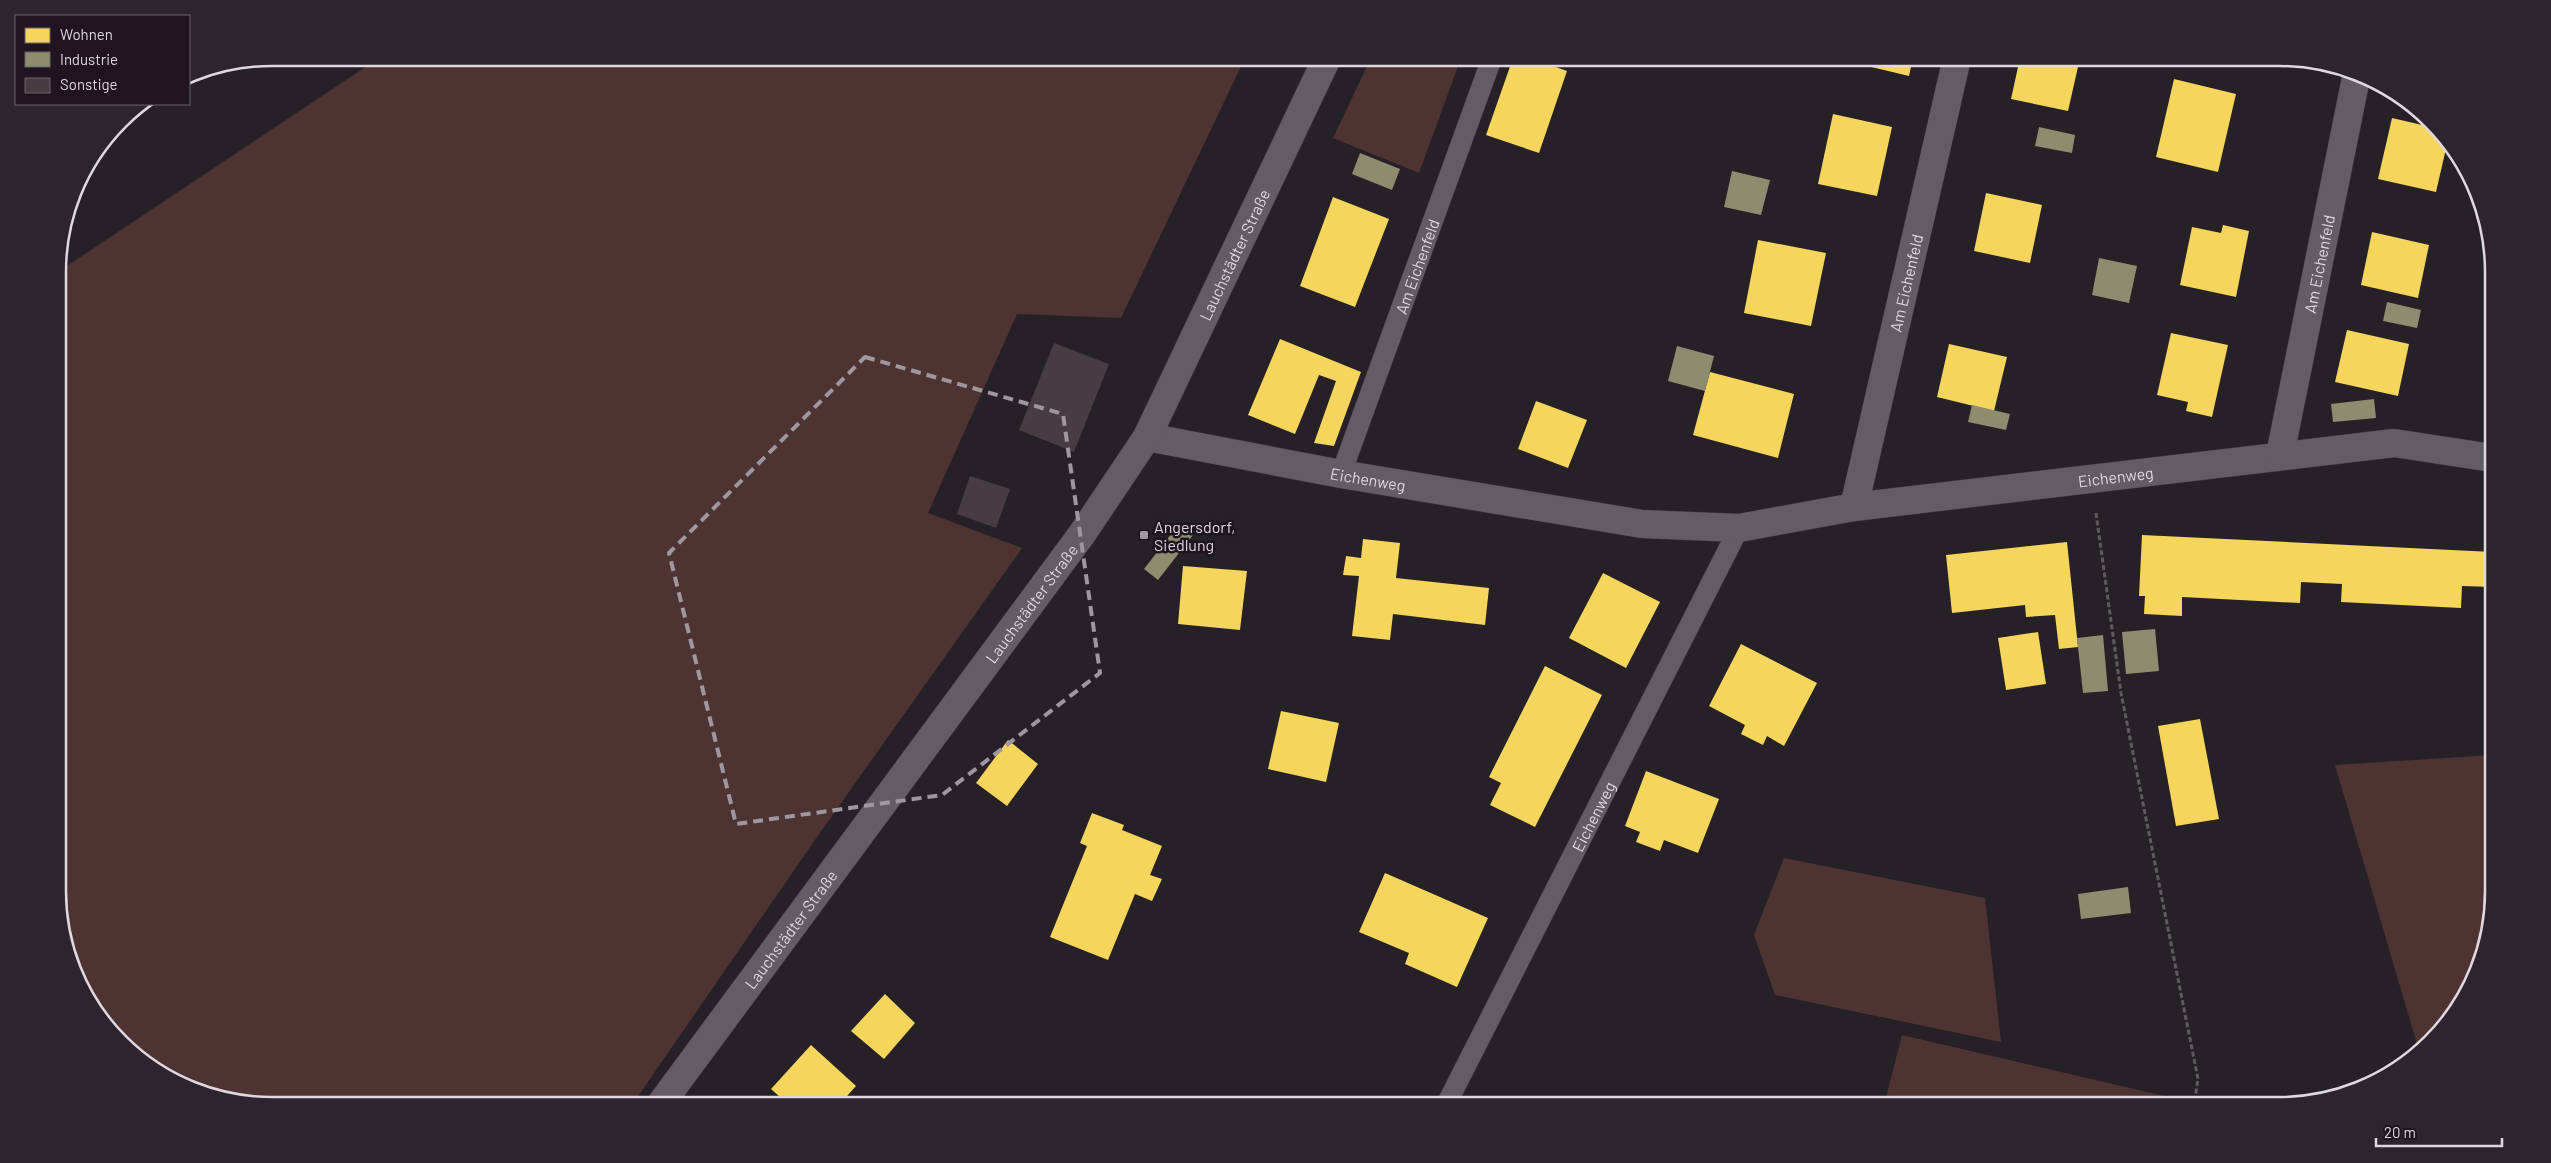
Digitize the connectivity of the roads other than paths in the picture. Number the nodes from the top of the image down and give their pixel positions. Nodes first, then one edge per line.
1 (1323, 66) edge
2 (1489, 66) edge
3 (1955, 66) edge
4 (2355, 81) edge
5 (1146, 437) junction
6 (2280, 455) junction
7 (2485, 457) edge
8 (1341, 474) junction
9 (1854, 507) junction
10 (1739, 528) junction
11 (666, 1097) edge
12 (1450, 1097) edge

1 - 5 street, Lauchstädter Straße
2 - 8 lane, Am Eichenfeld
3 - 9 street, Am Eichenfeld
4 - 6 street, Am Eichenfeld
5 - 8 street, Eichenweg
5 - 11 street, Lauchstädter Straße
6 - 7 street, Eichenweg
6 - 9 street, Eichenweg
8 - 10 street, Eichenweg
9 - 10 street, Eichenweg
10 - 12 lane, Eichenweg

